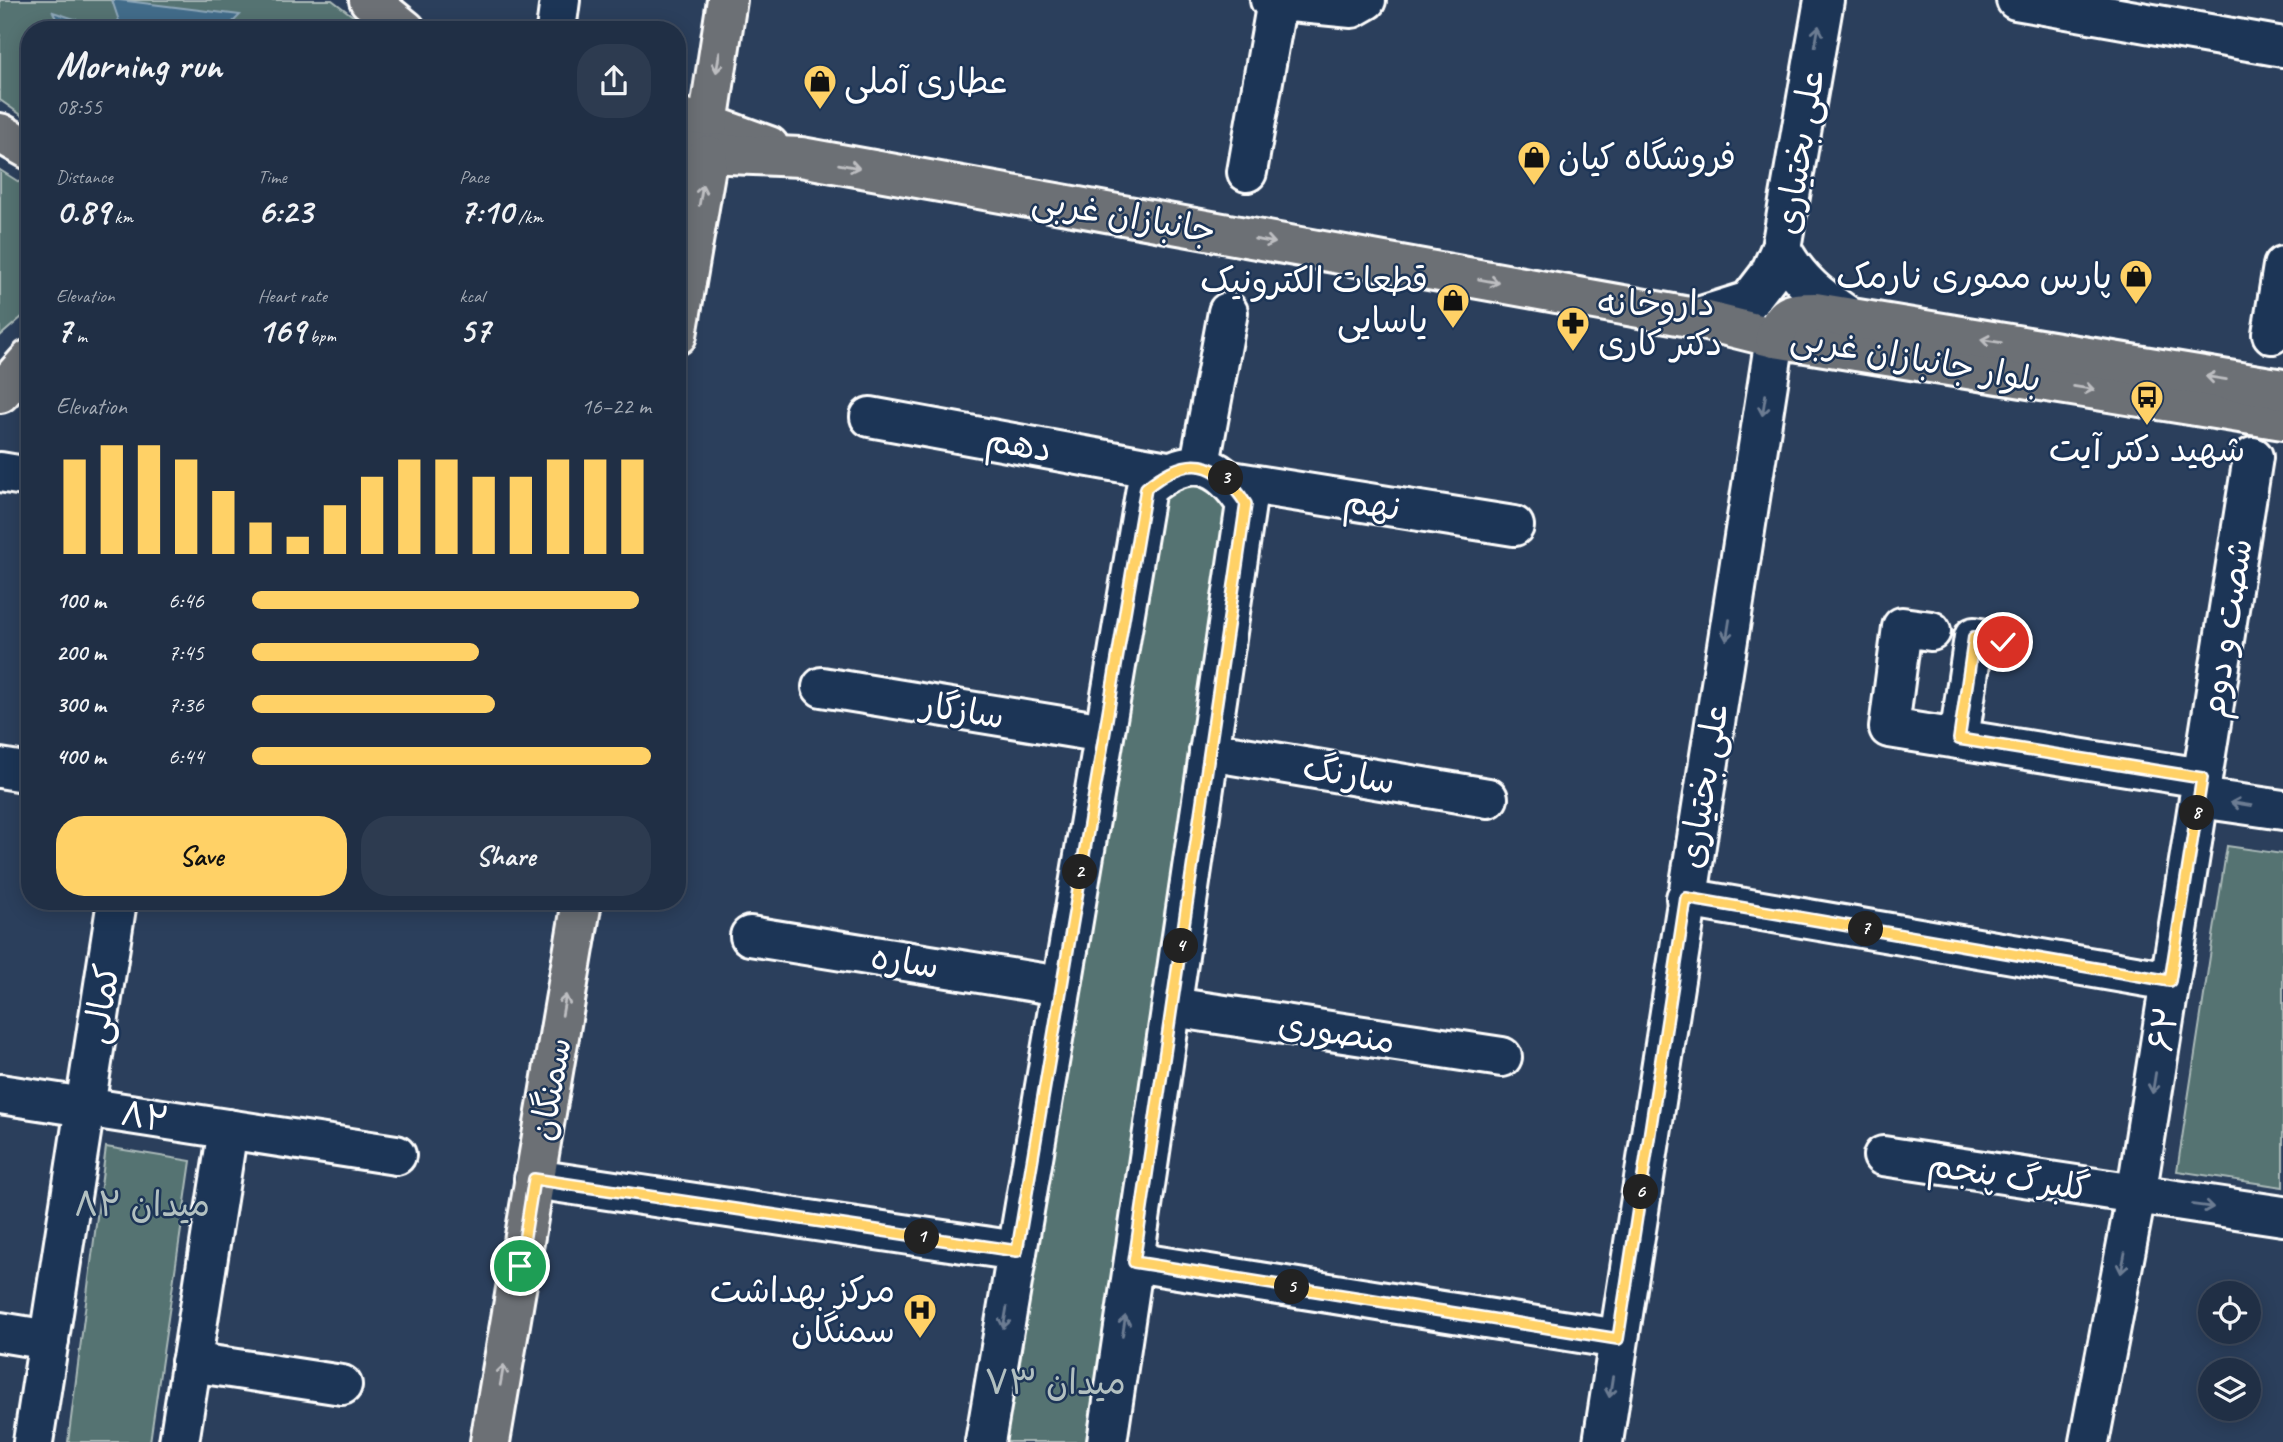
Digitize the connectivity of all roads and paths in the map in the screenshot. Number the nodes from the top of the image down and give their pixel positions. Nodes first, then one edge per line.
1 (369, 0) edge
2 (561, 0) edge
3 (727, 0) edge
4 (1366, 0) edge
5 (1824, 0) edge
6 (2016, 0) edge
7 (1274, 1) edge
8 (394, 21) edge
9 (558, 21) edge
10 (2283, 47) edge
11 (0, 133) edge
12 (693, 137) edge
13 (21, 145) edge
14 (1247, 172) dead end
15 (686, 224) edge
16 (1781, 248) junction
17 (2283, 266) edge
18 (1228, 312) dead end
19 (1849, 317) junction
20 (1695, 318) junction
21 (2272, 334) dead end
22 (1775, 338) junction
23 (21, 369) edge
24 (2283, 389) edge
25 (0, 393) edge
26 (870, 417) dead end
27 (2283, 420) edge
28 (2253, 457) dead end
29 (0, 472) edge
30 (1199, 472) junction
31 (21, 476) edge
32 (1514, 526) dead end
33 (1931, 631) dead end
34 (2003, 642) dead end
35 (822, 687) dead end
36 (1104, 733) junction
37 (1959, 739) junction
38 (1209, 751) junction
39 (0, 768) edge
40 (21, 772) edge
41 (2201, 788) junction
42 (1488, 798) dead end
43 (2283, 810) edge
44 (1686, 898) junction
45 (116, 910) edge
46 (580, 910) edge
47 (750, 936) dead end
48 (2170, 981) junction
49 (1060, 986) junction
50 (1172, 1007) junction
51 (1502, 1058) dead end
52 (0, 1094) edge
53 (85, 1107) junction
54 (228, 1129) junction
55 (396, 1155) dead end
56 (1883, 1156) dead end
57 (534, 1179) junction
58 (2136, 1196) junction
59 (2283, 1216) edge
60 (1017, 1251) junction
61 (1134, 1262) junction
62 (0, 1332) edge
63 (1618, 1339) junction
64 (49, 1340) junction
65 (191, 1363) junction
66 (342, 1385) dead end
67 (33, 1442) edge
68 (179, 1442) edge
69 (493, 1442) edge
70 (985, 1442) edge
71 (1107, 1442) edge
72 (1603, 1442) edge
73 (2089, 1442) edge

1 - 8 main road
2 - 9 street
3 -> 12 main road
4 - 7 street
16 -> 5 street, علی بختیاری
6 - 10 street
7 - 14 street
11 - 13 main road
15 -> 12 main road
12 -> 20 main road, جانبازان غربی
16 - 19 street, علی بختیاری
16 - 20 street, جانبازان غربی
17 - 21 street
18 - 30 street
19 - 22 main road, بلوار جانبازان غربی
24 -> 19 main road, بلوار جانبازان غربی
20 - 22 main road, جانبازان غربی
22 -> 27 main road, بلوار جانبازان غربی
22 -> 44 street, علی بختیاری
23 - 25 main road
26 - 30 street, دهم
28 - 41 street, شصت و دوم
29 - 31 street
30 - 32 street, نهم
30 - 36 street
30 - 38 street
33 - 37 street
34 - 37 street
35 - 36 street, سازگار
36 - 49 street
37 - 41 street
38 - 42 street, سارنگ
38 - 50 street
39 - 40 street
43 -> 41 street
41 - 48 street, ۶۲
44 - 48 street
44 - 63 street, علی بختیاری
45 - 53 street, کمالی
57 -> 46 main road, سمنگان
47 - 49 street, ساره
48 -> 58 street, ۶۲
49 - 60 street
50 - 51 street, منصوری
50 - 61 street
52 - 53 street
53 - 54 street, ۸۲
53 - 64 street, ۸۲
54 - 55 street, ۸۲
54 - 65 street
56 - 58 street, گلبرگ پنجم
57 - 60 street
69 -> 57 main road, سمنگان
58 -> 59 street
58 -> 73 street
60 -> 70 street
61 - 63 street
71 -> 61 street
62 - 64 street
63 -> 72 street, علی بختیاری
64 - 67 street, ۸۲
65 - 66 street
65 - 68 street

